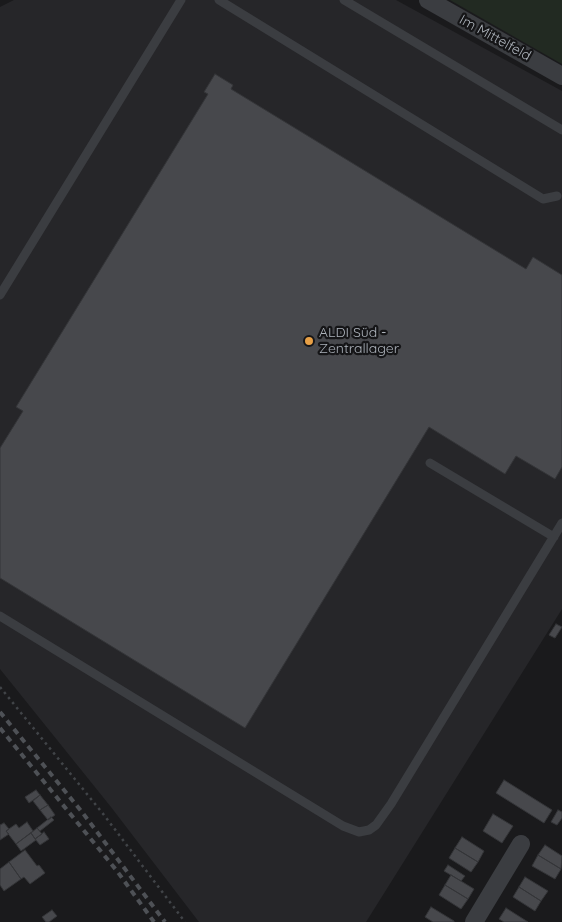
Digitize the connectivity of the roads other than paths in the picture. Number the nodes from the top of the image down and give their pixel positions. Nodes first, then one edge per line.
1 (181, 0) edge
2 (220, 0) edge
3 (344, 0) edge
4 (428, 0) edge
5 (562, 76) edge
6 (562, 130) edge
7 (562, 188) edge
8 (559, 198) edge
9 (0, 295) edge
10 (430, 463) dead end
11 (562, 523) edge
12 (554, 537) junction
13 (0, 616) edge
14 (521, 844) dead end
15 (474, 922) edge

1 - 9 lane
2 - 8 lane
3 - 6 lane
4 - 5 street, Im Mittelfeld
7 - 8 lane
10 - 12 lane
11 - 12 lane
12 - 13 lane
14 - 15 street

